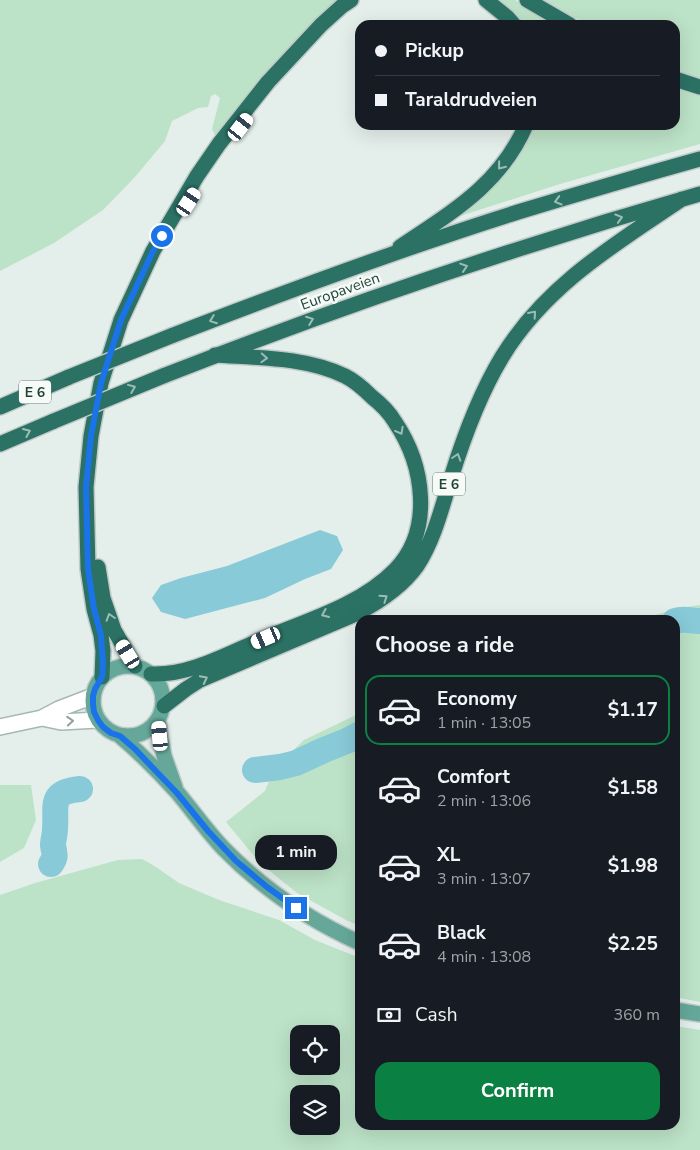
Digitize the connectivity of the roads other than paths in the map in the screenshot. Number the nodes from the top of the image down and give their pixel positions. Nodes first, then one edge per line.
1 (351, 0) edge
2 (364, 0) edge
3 (486, 0) edge
4 (527, 0) edge
5 (510, 20) edge
6 (561, 20) edge
7 (680, 81) edge
8 (700, 87) edge
9 (523, 130) edge
10 (700, 159) edge
11 (700, 194) edge
12 (682, 199) junction
13 (384, 257) junction
14 (215, 356) junction
15 (0, 407) edge
16 (0, 444) edge
17 (135, 666) junction
18 (150, 674) junction
19 (102, 677) junction
20 (93, 696) junction
21 (164, 706) junction
22 (42, 718) junction
23 (98, 720) junction
24 (158, 721) junction
25 (0, 727) edge
26 (120, 736) junction
27 (177, 793) junction
28 (355, 940) edge
29 (680, 1011) edge
30 (700, 1014) edge

1 - 19 highway
17 -> 2 highway
3 - 5 highway
4 - 6 highway
7 - 8 highway
9 -> 13 highway, E 6
10 -> 13 highway, Europaveien / E 6
11 - 12 highway, Europaveien / E 6
14 -> 12 highway, Europaveien / E 6
21 -> 12 highway, E 6
13 -> 15 highway, Europaveien / E 6, bridge
16 -> 14 highway, Europaveien / E 6, bridge
14 -> 18 highway, E 6
17 - 18 main road
17 - 19 main road
18 - 21 main road
19 - 20 main road
20 - 22 street
20 - 23 main road
21 - 24 main road
22 -> 23 street
22 - 25 street
23 - 26 main road
24 - 26 main road
24 - 27 main road
26 - 27 main road
27 - 28 main road
29 - 30 main road

